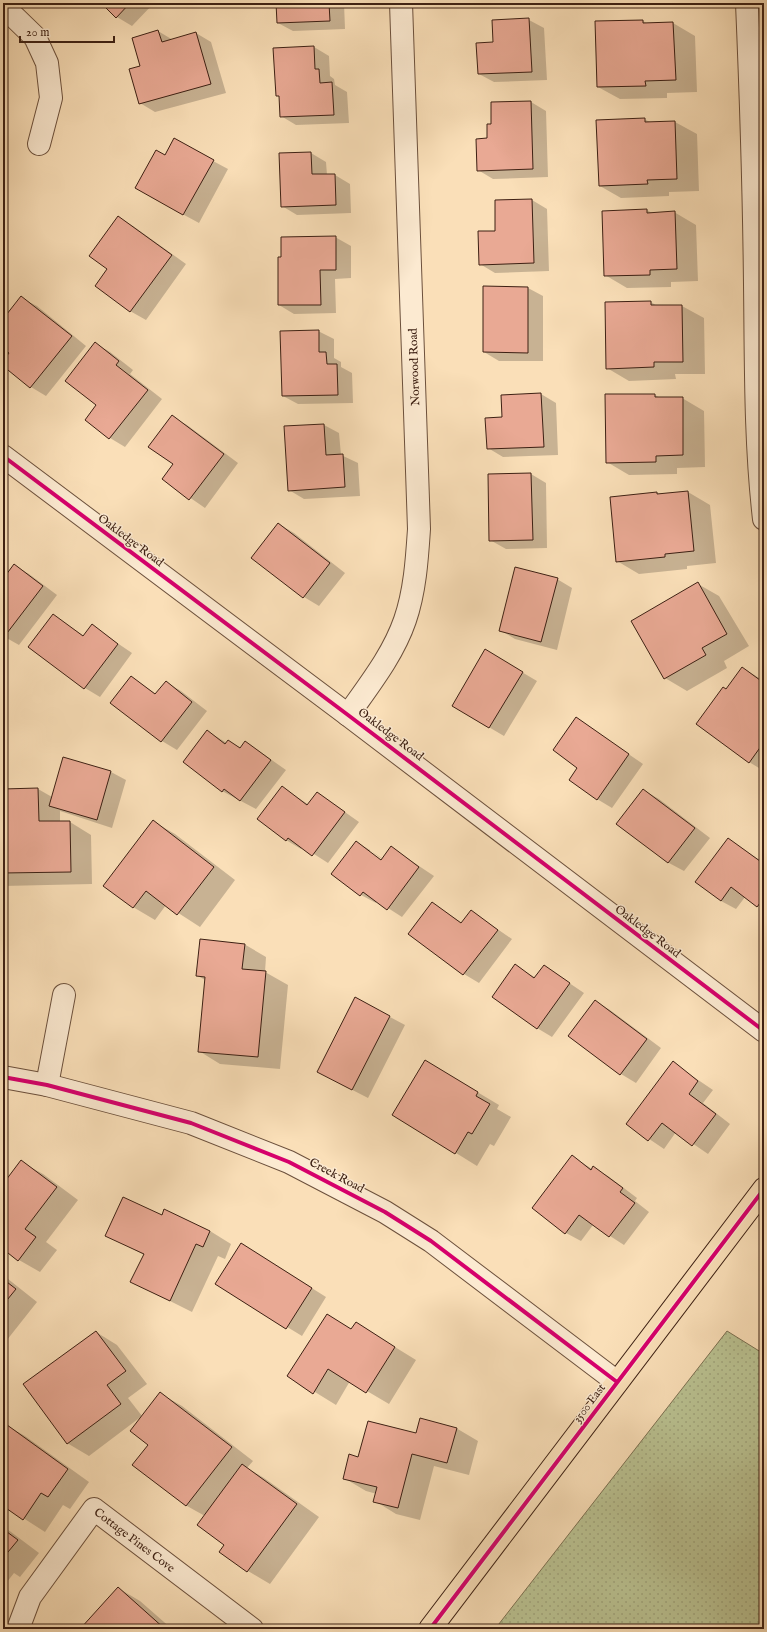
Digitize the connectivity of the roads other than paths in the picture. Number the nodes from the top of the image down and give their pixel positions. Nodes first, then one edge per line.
1 (401, 3) edge
2 (747, 3) edge
3 (3, 6) edge
4 (39, 144) dead end
5 (760, 369) edge
6 (3, 456) edge
7 (764, 519) edge
8 (348, 714) junction
9 (64, 994) dead end
10 (764, 1031) edge
11 (3, 1077) edge
12 (47, 1085) junction
13 (764, 1189) edge
14 (617, 1382) junction
15 (18, 1629) edge
16 (252, 1629) edge
17 (430, 1629) edge

1 - 8 street, Norwood Road
2 - 5 street
3 - 4 street
5 - 7 street
6 - 8 street, Oakledge Road
8 - 10 street, Oakledge Road
9 - 12 street
11 - 12 street, Creek Road
12 - 14 street, Creek Road
13 - 14 main road, 3500 East
14 - 17 main road, 3500 East
15 - 16 street, Cottage Pines Cove

